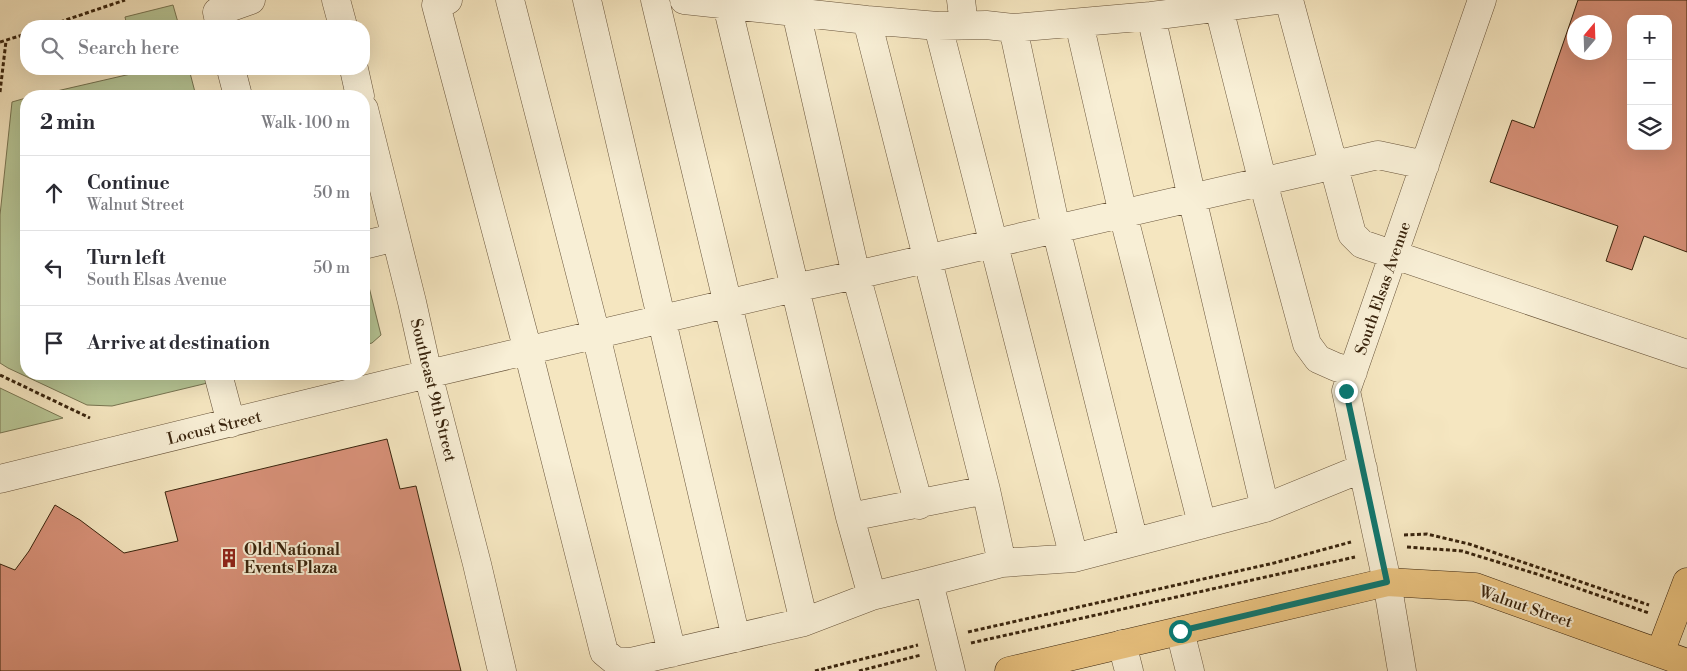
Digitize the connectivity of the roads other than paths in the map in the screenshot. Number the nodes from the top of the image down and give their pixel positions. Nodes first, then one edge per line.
1 (252, 0) edge
2 (336, 0) edge
3 (448, 0) edge
4 (510, 0) edge
5 (587, 0) edge
6 (654, 0) edge
7 (684, 0) edge
8 (1277, 0) edge
9 (1289, 0) edge
10 (1482, 0) edge
11 (726, 5) junction
12 (1219, 8) junction
13 (796, 12) junction
14 (1150, 16) junction
15 (954, 17) edge
16 (219, 19) edge
17 (341, 20) edge
18 (867, 20) junction
19 (1078, 23) junction
20 (1013, 28) junction
21 (233, 75) edge
22 (355, 75) edge
23 (236, 90) edge
24 (359, 90) edge
25 (370, 133) edge
26 (1334, 165) junction
27 (1424, 166) junction
28 (1263, 181) junction
29 (1192, 198) junction
30 (1123, 214) junction
31 (1056, 229) junction
32 (396, 236) junction
33 (370, 243) edge
34 (993, 244) junction
35 (1394, 254) junction
36 (927, 259) junction
37 (856, 275) junction
38 (794, 288) junction
39 (728, 304) junction
40 (662, 320) junction
41 (596, 335) junction
42 (528, 351) junction
43 (1687, 354) edge
44 (1353, 372) junction
45 (428, 374) junction
46 (220, 380) edge
47 (231, 423) junction
48 (1363, 468) junction
49 (0, 479) edge
50 (986, 490) junction
51 (919, 504) junction
52 (1265, 508) junction
53 (850, 517) junction
54 (1202, 524) junction
55 (1134, 542) junction
56 (1074, 558) junction
57 (1002, 563) junction
58 (929, 582) junction
59 (1387, 582) junction
60 (1687, 582) edge
61 (872, 596) junction
62 (804, 622) junction
63 (1180, 631) junction
64 (736, 638) junction
65 (1122, 644) junction
66 (672, 652) junction
67 (1660, 653) junction
68 (1687, 663) edge
69 (502, 671) edge
70 (951, 671) edge
71 (1009, 671) edge
72 (1129, 671) edge
73 (1190, 671) edge
74 (1402, 671) edge

1 - 16 street
2 - 17 street
3 - 42 street
4 - 41 street
5 - 40 street
6 - 39 street
7 - 11 street
8 - 12 street
9 - 26 street
10 - 27 street, South Elsas Avenue
11 - 13 street
11 - 38 street
12 - 14 street
12 - 28 street
13 - 18 street
13 - 37 street
14 - 19 street
14 - 29 street
15 - 18 street
15 - 20 street
15 - 34 street
18 - 36 street
19 - 20 street
19 - 30 street
20 - 31 street
21 - 23 street
22 - 24 street
25 - 32 street, Southeast 9th Street
26 - 27 street, Locust Street
26 - 28 street, Locust Street
26 - 35 street
27 - 35 street, South Elsas Avenue
28 - 29 street, Locust Street
28 - 44 street
29 - 30 street, Locust Street
29 - 52 street
30 - 31 street, Locust Street
30 - 54 street
31 - 34 street, Locust Street
31 - 55 street
32 - 33 street
32 - 45 street, Southeast 9th Street
34 - 36 street, Locust Street
34 - 56 street
35 - 43 street
35 - 44 street, South Elsas Avenue
36 - 37 street, Locust Street
36 - 50 street
37 - 38 street, Locust Street
37 - 51 street
38 - 39 street, Locust Street
38 - 53 street
39 - 40 street, Locust Street
39 - 62 street
40 - 41 street, Locust Street
40 - 64 street
41 - 42 street, Locust Street
41 - 66 street
42 - 45 street, Locust Street
42 - 66 street
44 - 48 street, South Elsas Avenue
45 - 47 street, Locust Street
45 - 69 street, Southeast 9th Street
46 - 47 street
47 - 49 street, Locust Street
48 - 52 street
48 - 59 street, South Elsas Avenue
50 - 51 street
50 - 57 street
51 - 53 street
52 - 54 street
53 - 61 street
54 - 55 street
55 - 56 street
56 - 57 street
57 - 58 street
58 - 61 street
58 - 70 street
59 - 63 main road, Walnut Street
59 - 67 main road, Walnut Street
59 - 74 street, South Elsas Avenue
60 - 67 main road
61 - 62 street
62 - 64 street
63 - 65 main road, Walnut Street
63 - 73 street
64 - 66 street
65 - 71 main road, Walnut Street
65 - 72 street
67 - 68 main road, Walnut Street

